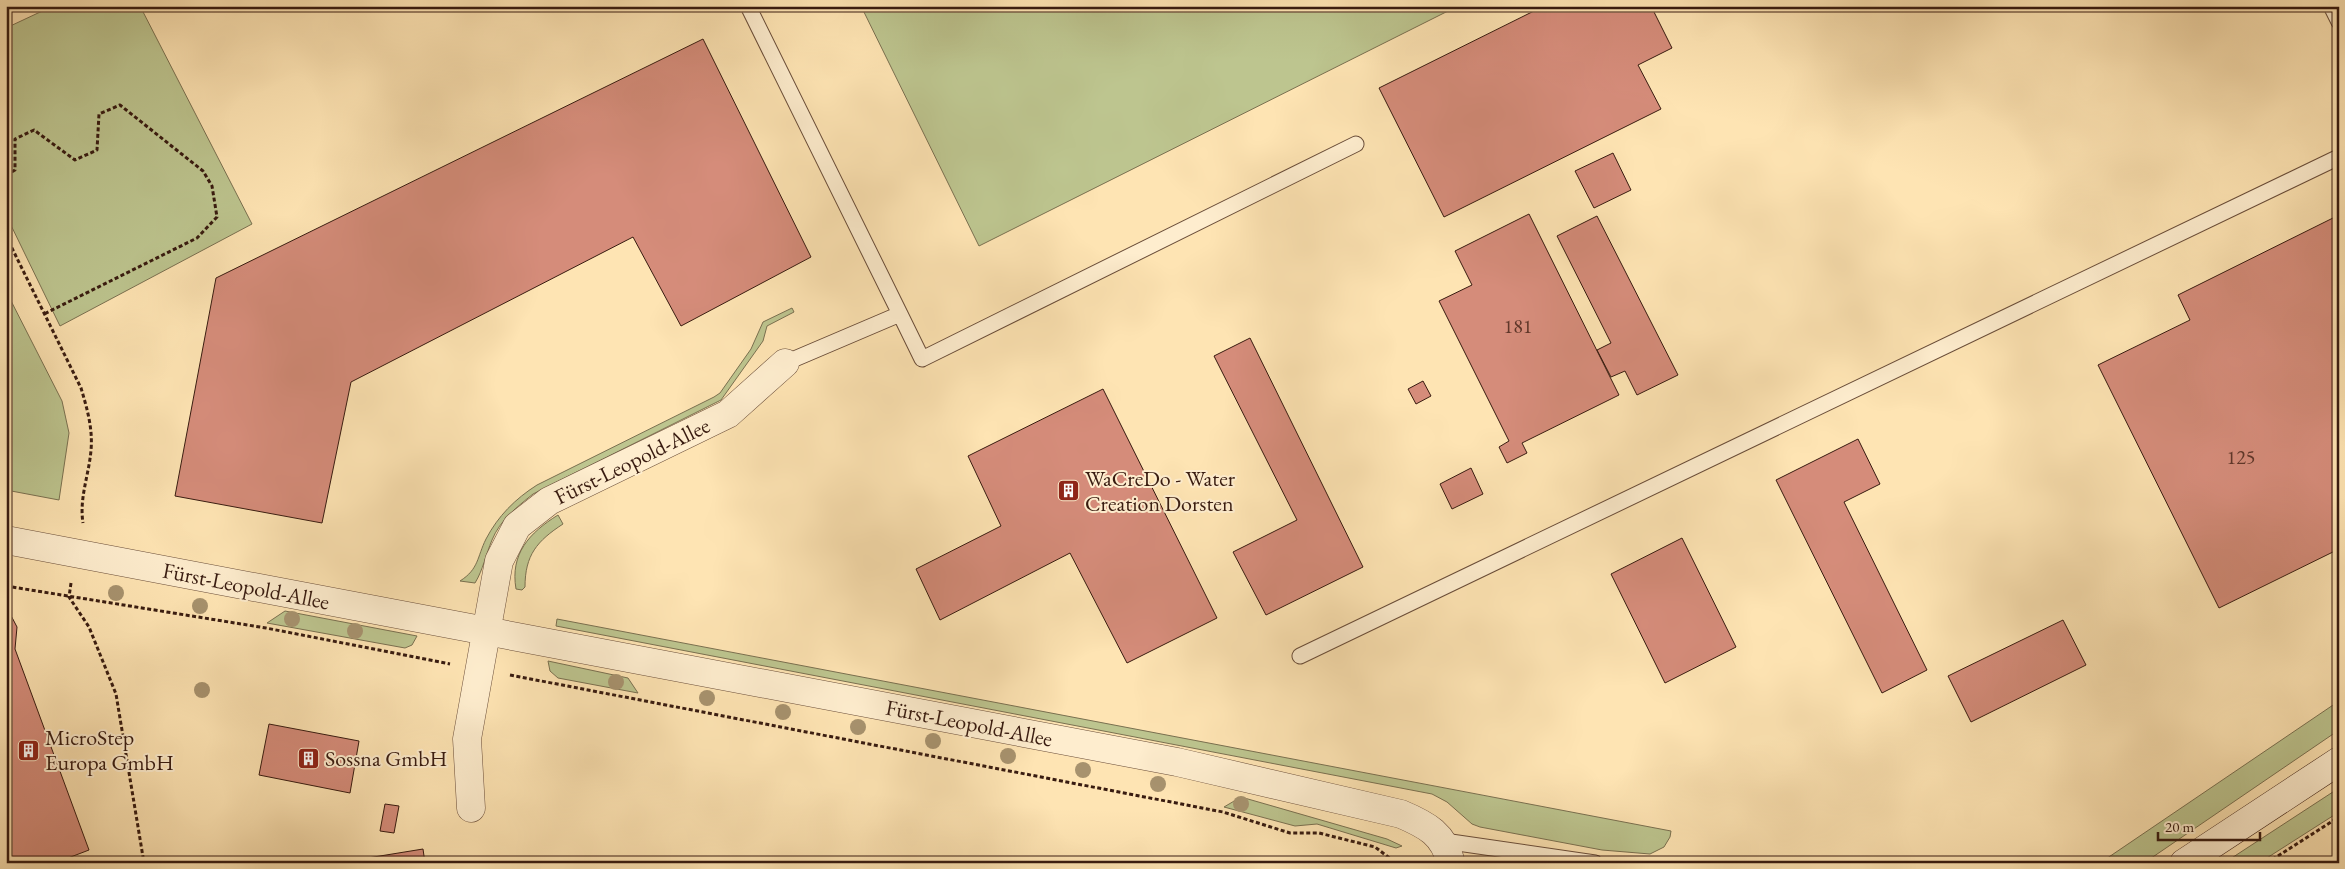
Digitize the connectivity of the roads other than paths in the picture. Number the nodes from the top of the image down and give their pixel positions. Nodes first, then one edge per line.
1 (748, 6) edge
2 (2330, 6) edge
3 (2339, 22) edge
4 (1356, 144) dead end
5 (2339, 157) edge
6 (900, 314) junction
7 (785, 363) joint
8 (6, 540) edge
9 (486, 631) junction
10 (1300, 656) dead end
11 (2339, 761) edge
12 (472, 808) dead end
13 (1447, 852) edge
14 (1595, 863) edge
15 (2184, 863) edge

1 - 6 lane
2 - 3 lane
4 - 6 lane
5 - 10 lane
6 - 7 lane
7 - 9 street, Fürst-Leopold-Allee
8 - 9 street, Fürst-Leopold-Allee
9 - 12 street, Fürst-Leopold-Allee
9 - 13 street, Fürst-Leopold-Allee
11 - 15 street
13 - 14 lane, Fürst-Leopold-Allee

